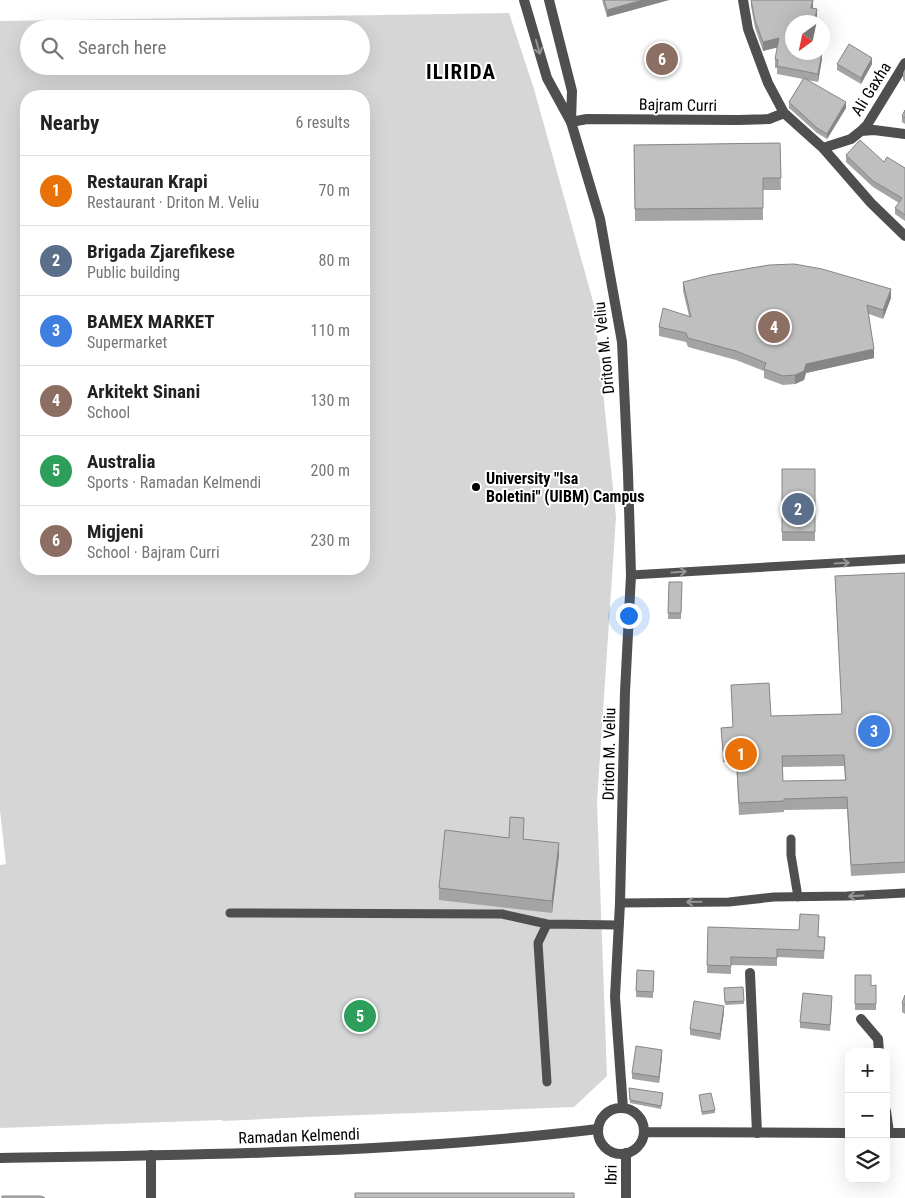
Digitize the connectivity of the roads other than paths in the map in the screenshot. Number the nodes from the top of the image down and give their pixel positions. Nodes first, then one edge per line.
1 (524, 0) edge
2 (549, 0) edge
3 (743, 0) edge
4 (905, 63) edge
5 (784, 113) junction
6 (571, 122) junction
7 (861, 131) junction
8 (905, 134) edge
9 (823, 148) junction
10 (905, 236) edge
11 (905, 559) edge
12 (631, 575) junction
13 (791, 839) dead end
14 (905, 893) edge
15 (798, 897) junction
16 (620, 903) junction
17 (230, 913) dead end
18 (547, 924) junction
19 (619, 925) junction
20 (750, 973) dead end
21 (861, 1019) dead end
22 (879, 1048) edge
23 (547, 1082) dead end
24 (623, 1108) junction
25 (598, 1129) junction
26 (644, 1132) junction
27 (757, 1133) junction
28 (845, 1133) edge
29 (890, 1133) edge
30 (905, 1133) edge
31 (626, 1153) junction
32 (151, 1156) junction
33 (0, 1158) edge
34 (151, 1198) edge
35 (626, 1198) edge

1 -> 6 street, Driton M. Veliu
2 - 6 street, Driton M. Veliu
3 - 5 street
4 - 7 street, Ali Gaxha
5 - 6 street, Bajram Curri
5 - 9 street
6 - 12 street, Driton M. Veliu
7 - 8 street, Ali Gaxha
7 - 9 street, Ali Gaxha
9 - 10 street
12 -> 11 lane
12 - 16 street, Driton M. Veliu
13 - 15 lane
14 -> 15 lane
15 -> 16 lane
16 - 19 street, Driton M. Veliu
17 - 18 lane
18 - 19 lane
18 - 23 lane
19 - 24 street, Driton M. Veliu
20 - 27 street
21 - 22 street
24 - 25 street
24 - 26 street
25 - 31 street
25 - 32 street, Ramadan Kelmendi
26 - 27 street
26 - 31 street
27 - 28 street
29 - 30 street
31 - 35 street, Ibri
32 - 33 street, Ramadan Kelmendi
32 - 34 street

